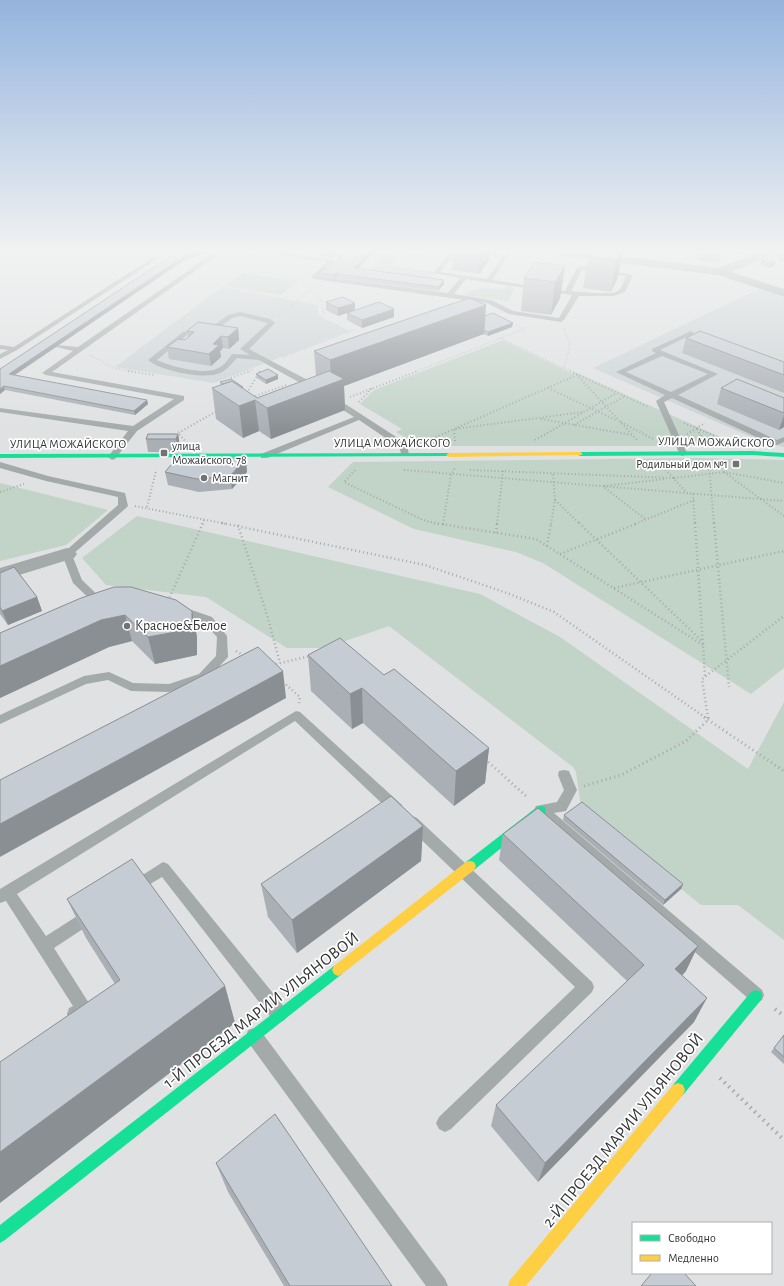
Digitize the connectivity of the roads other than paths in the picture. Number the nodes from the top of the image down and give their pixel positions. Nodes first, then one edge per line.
1 (72, 312) edge
2 (134, 312) edge
3 (511, 312) edge
4 (566, 312) edge
5 (691, 333) dead end
6 (27, 341) junction
7 (39, 343) edge
8 (58, 346) edge
9 (0, 347) edge
10 (15, 349) junction
11 (244, 349) junction
12 (80, 350) junction
13 (662, 353) junction
14 (235, 356) junction
15 (0, 358) edge
16 (259, 358) junction
17 (672, 395) junction
18 (0, 410) edge
19 (360, 417) junction
20 (134, 429) junction
21 (784, 439) edge
22 (683, 453) junction
23 (405, 454) junction
24 (784, 455) edge
25 (0, 456) edge
26 (264, 456) junction
27 (112, 457) junction
28 (0, 465) edge
29 (67, 554) junction
30 (0, 576) edge
31 (165, 606) edge
32 (91, 610) edge
33 (0, 720) edge
34 (564, 775) dead end
35 (542, 810) junction
36 (464, 871) junction
37 (4, 894) edge
38 (123, 894) edge
39 (103, 907) edge
40 (44, 946) junction
41 (756, 996) joint
42 (280, 1015) junction
43 (65, 1022) edge
44 (254, 1036) junction
45 (445, 1123) dead end
46 (0, 1235) edge
47 (438, 1286) edge
48 (516, 1286) edge

1 - 6 lane
2 - 12 lane
3 - 4 lane
5 - 13 lane
6 - 7 lane
6 - 10 lane
8 - 12 lane
9 - 10 lane
10 - 15 lane
11 - 14 lane
11 - 14 lane
11 - 16 lane
12 - 20 lane
13 - 17 lane
13 - 17 lane
14 - 16 lane
16 - 19 lane
17 - 21 lane
17 - 22 lane
18 - 20 lane
19 - 23 lane
19 - 26 lane
20 - 27 lane
22 - 23 main road, УЛИЦА МОЖАЙСКОГО
22 - 24 main road, УЛИЦА МОЖАЙСКОГО
23 - 26 main road, УЛИЦА МОЖАЙСКОГО
25 - 27 main road, УЛИЦА МОЖАЙСКОГО
26 - 27 main road, УЛИЦА МОЖАЙСКОГО
28 - 29 lane
29 - 30 street
29 - 32 lane
31 - 33 lane
34 - 35 lane
35 - 36 main road, 1-Й ПРОЕЗД МАРИИ УЛЬЯНОВОЙ
35 - 41 lane
36 - 37 lane
36 - 42 main road, 1-Й ПРОЕЗД МАРИИ УЛЬЯНОВОЙ
36 - 45 lane
37 - 40 lane
38 - 42 lane
39 - 40 lane
40 - 43 lane
41 - 48 main road, 2-Й ПРОЕЗД МАРИИ УЛЬЯНОВОЙ
42 - 44 main road, 1-Й ПРОЕЗД МАРИИ УЛЬЯНОВОЙ
44 - 46 main road, 1-Й ПРОЕЗД МАРИИ УЛЬЯНОВОЙ
44 - 47 lane

